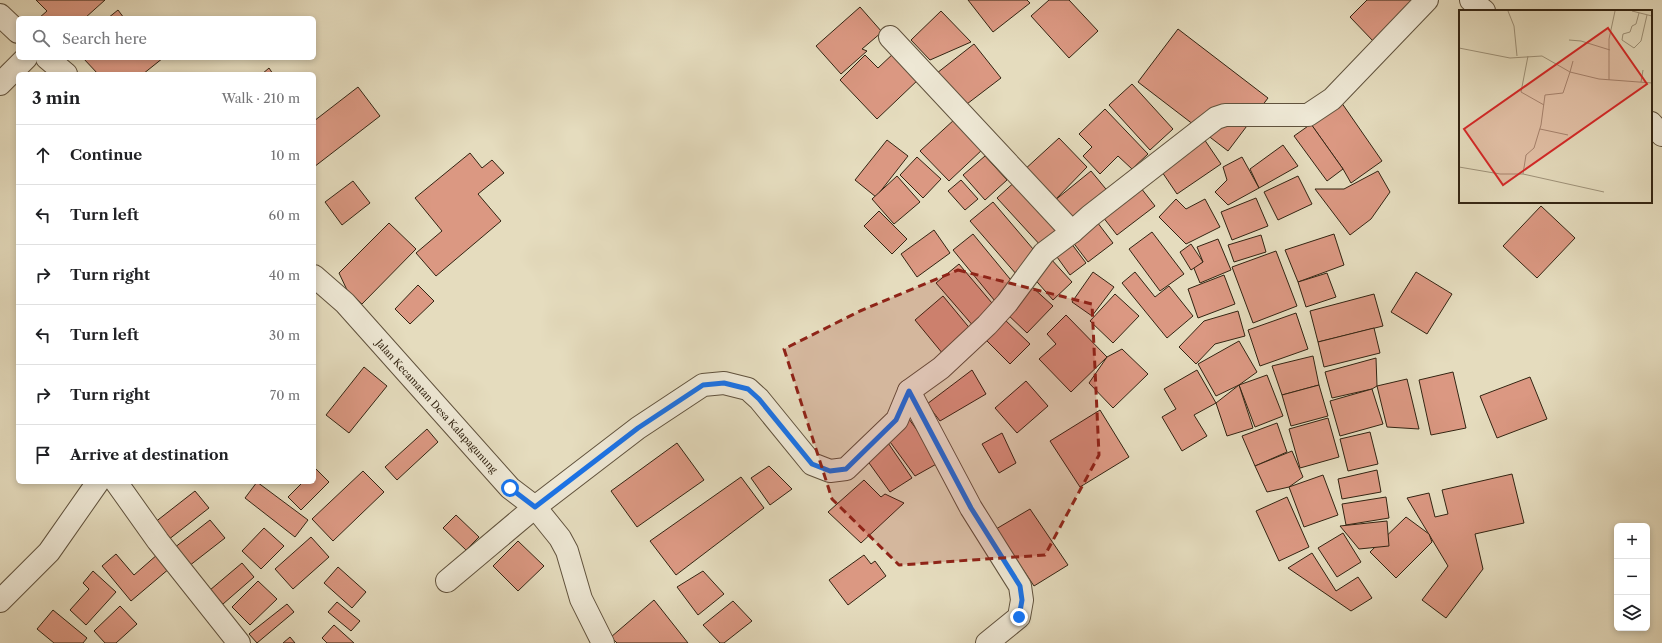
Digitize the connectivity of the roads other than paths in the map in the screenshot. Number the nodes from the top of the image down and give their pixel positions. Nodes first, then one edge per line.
1 (1427, 0) edge
2 (1471, 0) edge
3 (1483, 10) edge
4 (0, 14) edge
5 (16, 30) edge
6 (890, 37) dead end
7 (24, 60) edge
8 (49, 60) edge
9 (64, 72) edge
10 (0, 84) edge
11 (1652, 124) edge
12 (1662, 135) edge
13 (1072, 232) junction
14 (316, 278) edge
15 (909, 391) junction
16 (97, 484) edge
17 (117, 484) edge
18 (535, 507) junction
19 (448, 581) dead end
20 (0, 601) edge
21 (239, 643) edge
22 (602, 643) edge
23 (987, 643) edge

1 - 13 street
2 - 3 street
4 - 5 street
6 - 13 street
7 - 10 street
8 - 9 street
11 - 12 street
13 - 15 street
14 - 18 street, Jalan Kecamatan Desa Kalapagunung
15 - 18 street
15 - 23 street
16 - 20 street
17 - 21 street
18 - 19 street
18 - 22 street, Jalan Kecamatan Desa Kalapagunung

